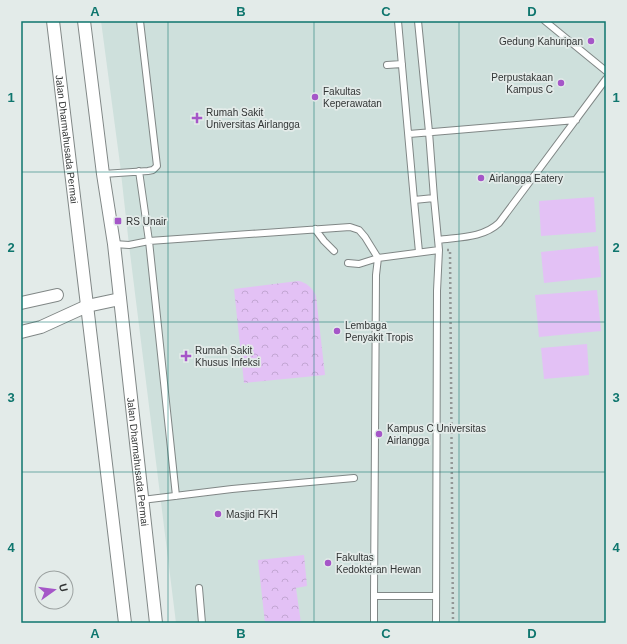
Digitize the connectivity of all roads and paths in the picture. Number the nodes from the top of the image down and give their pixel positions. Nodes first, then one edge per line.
1 (53, 21) edge
2 (84, 21) edge
3 (140, 21) edge
4 (398, 21) edge
5 (418, 21) edge
6 (544, 21) edge
7 (402, 64) junction
8 (387, 65) dead end
9 (606, 71) edge
10 (606, 79) edge
11 (576, 120) junction
12 (429, 132) junction
13 (409, 134) junction
14 (139, 172) junction
15 (103, 174) junction
16 (434, 198) junction
17 (414, 200) junction
18 (315, 229) junction
19 (438, 240) junction
20 (149, 241) junction
21 (114, 244) junction
22 (439, 250) junction
23 (334, 251) dead end
24 (420, 252) junction
25 (378, 258) junction
26 (348, 263) dead end
27 (57, 295) dead end
28 (120, 299) junction
29 (21, 303) edge
30 (87, 306) junction
31 (21, 332) edge
32 (354, 478) dead end
33 (176, 496) junction
34 (142, 500) junction
35 (198, 588) dead end
36 (374, 596) junction
37 (436, 596) junction
38 (125, 623) edge
39 (156, 623) edge
40 (202, 623) edge
41 (374, 623) edge
42 (436, 623) edge
43 (453, 623) edge

1 - 30 street, Jalan Dharmahusada Permai
2 - 15 street, Jalan Dharmahusada Permai
3 - 14 lane
4 - 7 lane
5 - 12 lane
6 - 9 lane
7 - 8 lane
7 - 13 lane
10 - 11 lane
11 - 12 lane
11 - 19 lane
12 - 13 lane
12 - 16 lane
13 - 17 lane
14 - 15 lane
14 - 20 lane
15 - 21 street, Jalan Dharmahusada Permai
16 - 17 lane
16 - 19 lane
17 - 24 lane
18 - 20 lane
18 - 23 lane
18 - 25 lane
19 - 22 lane
20 - 21 lane
20 - 33 lane
21 - 28 street, Jalan Dharmahusada Permai
22 - 24 lane
22 - 37 lane
22 - 43 path
24 - 25 lane
25 - 26 lane
25 - 36 lane
27 - 29 street
28 - 30 street
28 - 34 street, Jalan Dharmahusada Permai
30 - 31 street
30 - 38 street, Jalan Dharmahusada Permai
32 - 33 lane
33 - 34 lane
34 - 39 street, Jalan Dharmahusada Permai
35 - 40 lane
36 - 37 lane
36 - 41 lane
37 - 42 lane

